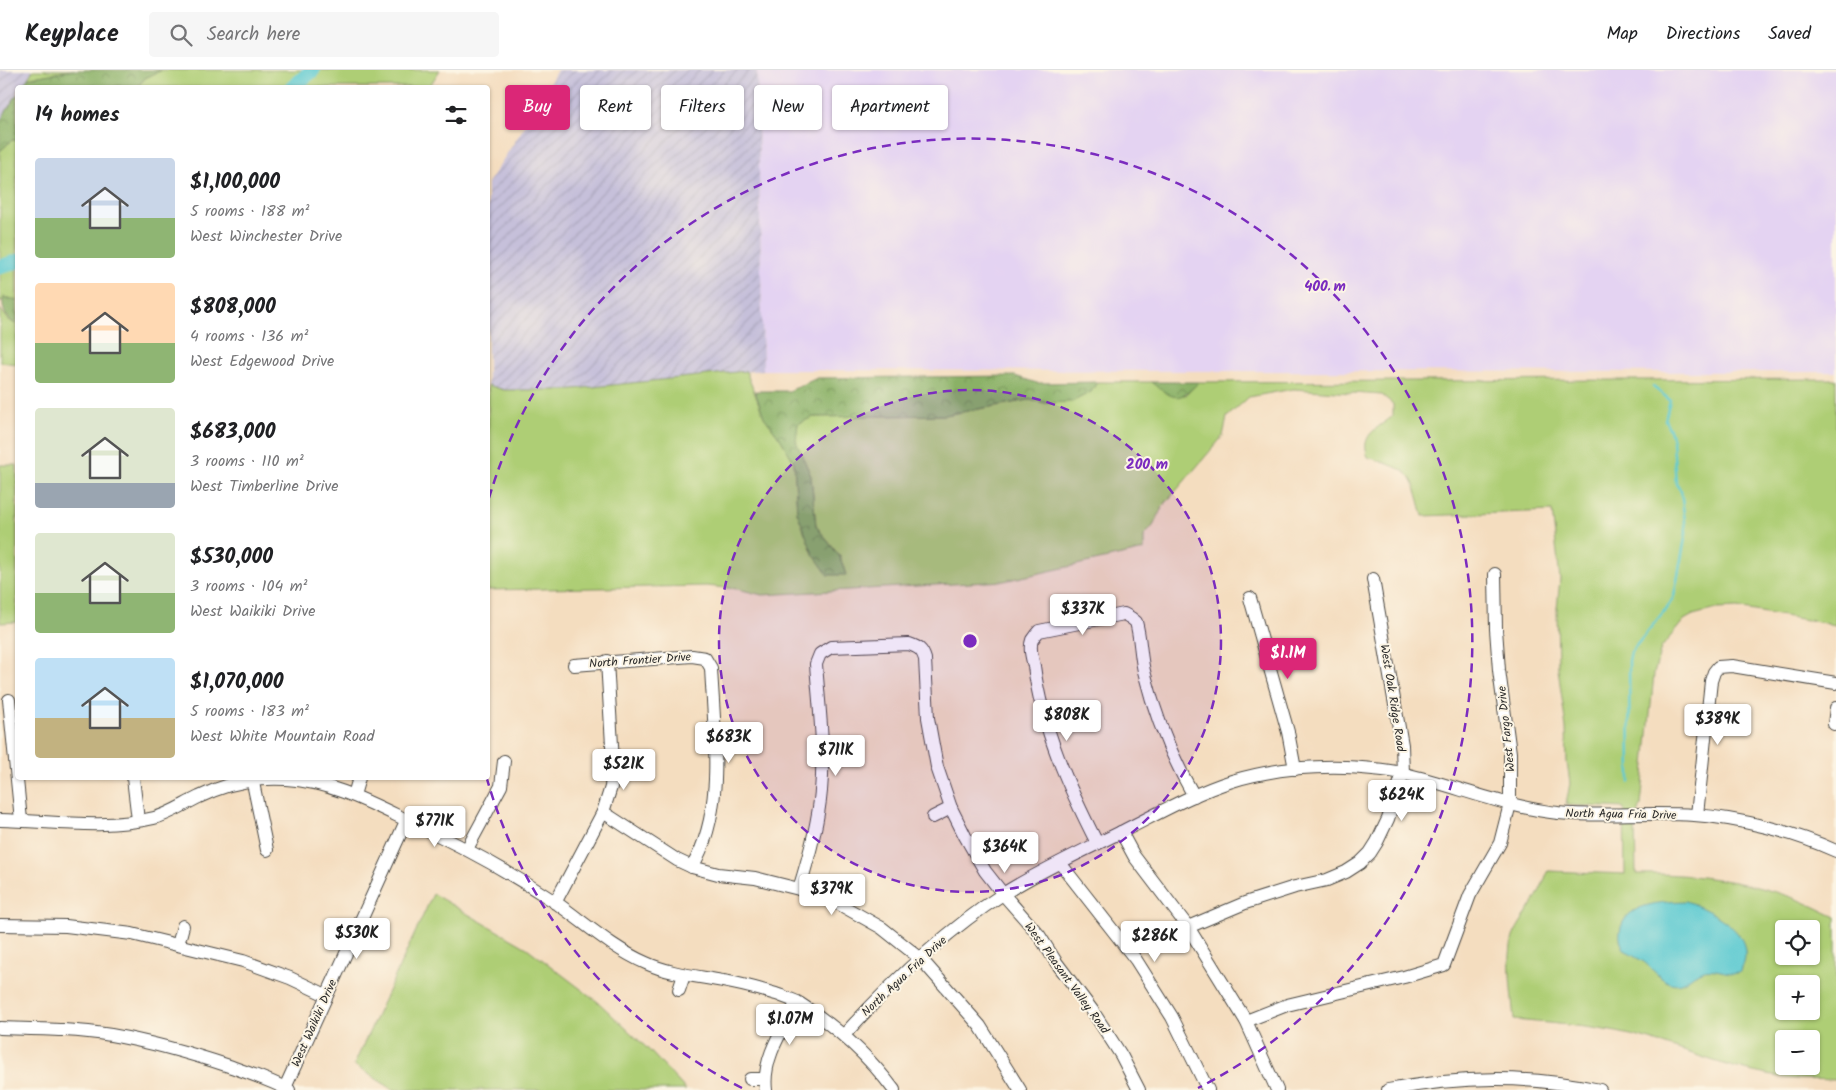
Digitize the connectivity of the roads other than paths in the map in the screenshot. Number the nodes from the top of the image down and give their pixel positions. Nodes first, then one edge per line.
1 (1496, 574) dead end
2 (1373, 579) dead end
3 (1250, 598) dead end
4 (607, 661) junction
5 (574, 665) dead end
6 (1836, 683) edge
7 (8, 700) dead end
8 (1836, 708) edge
9 (1834, 724) dead end
10 (504, 762) dead end
11 (15, 765) edge
12 (1294, 769) junction
13 (1403, 773) junction
14 (17, 780) edge
15 (133, 780) edge
16 (247, 780) edge
17 (253, 780) edge
18 (294, 780) edge
19 (358, 780) edge
20 (354, 795) junction
21 (1194, 796) junction
22 (1510, 804) junction
23 (951, 808) junction
24 (603, 812) junction
25 (1697, 815) junction
26 (933, 817) dead end
27 (407, 819) junction
28 (0, 820) edge
29 (21, 820) junction
30 (138, 820) junction
31 (1121, 832) junction
32 (1097, 843) junction
33 (467, 849) junction
34 (267, 850) dead end
35 (1836, 851) edge
36 (1060, 863) junction
37 (692, 867) junction
38 (799, 889) junction
39 (1003, 894) junction
40 (555, 903) junction
41 (0, 925) edge
42 (183, 926) dead end
43 (1188, 927) junction
44 (178, 944) junction
45 (921, 959) junction
46 (684, 975) junction
47 (679, 990) dead end
48 (326, 995) junction
49 (797, 1002) junction
50 (1246, 1021) junction
51 (0, 1028) edge
52 (844, 1035) junction
53 (750, 1079) dead end
54 (766, 1084) edge
55 (286, 1089) edge
56 (894, 1090) edge
57 (1020, 1090) edge
58 (1139, 1090) edge
59 (1208, 1090) edge
60 (1277, 1090) edge
61 (1388, 1090) edge
62 (1600, 1090) edge

1 - 22 street, West Fargo Drive
2 - 13 street, West Oak Ridge Road
3 - 12 street
4 - 5 street, North Frontier Drive
4 - 24 street
4 - 37 street, North Frontier Drive
6 - 25 street
7 - 11 street
8 - 9 street
10 - 33 street
12 - 13 street, North Agua Fria Drive
12 - 21 street, North Agua Fria Drive
13 - 22 street, North Agua Fria Drive
13 - 43 street, West Oak Ridge Road
14 - 29 street
15 - 30 street
16 - 30 street
17 - 34 street
18 - 20 street
19 - 20 street
20 - 27 street
21 - 31 street, North Agua Fria Drive
21 - 32 street
22 - 25 street, North Agua Fria Drive
22 - 50 street, West Fargo Drive
23 - 26 street
23 - 38 street, West Pleasant Valley Road
23 - 39 street, West Pleasant Valley Road
24 - 37 street
24 - 40 street
25 - 35 street, North Agua Fria Drive
27 - 33 street
27 - 48 street, West Waikiki Drive
28 - 29 street
29 - 30 street
31 - 32 street, North Agua Fria Drive
31 - 43 street
32 - 36 street, North Agua Fria Drive
33 - 40 street
36 - 39 street, North Agua Fria Drive
36 - 59 street
37 - 38 street
38 - 45 street
39 - 45 street, North Agua Fria Drive
39 - 58 street, West Pleasant Valley Road
40 - 46 street
41 - 44 street
42 - 44 street
43 - 50 street
44 - 48 street
45 - 52 street, North Agua Fria Drive
45 - 57 street
46 - 47 street
46 - 49 street
48 - 55 street, West Waikiki Drive
49 - 52 street
49 - 54 street
50 - 60 street
51 - 55 street
52 - 56 street
53 - 54 street
61 - 62 street

